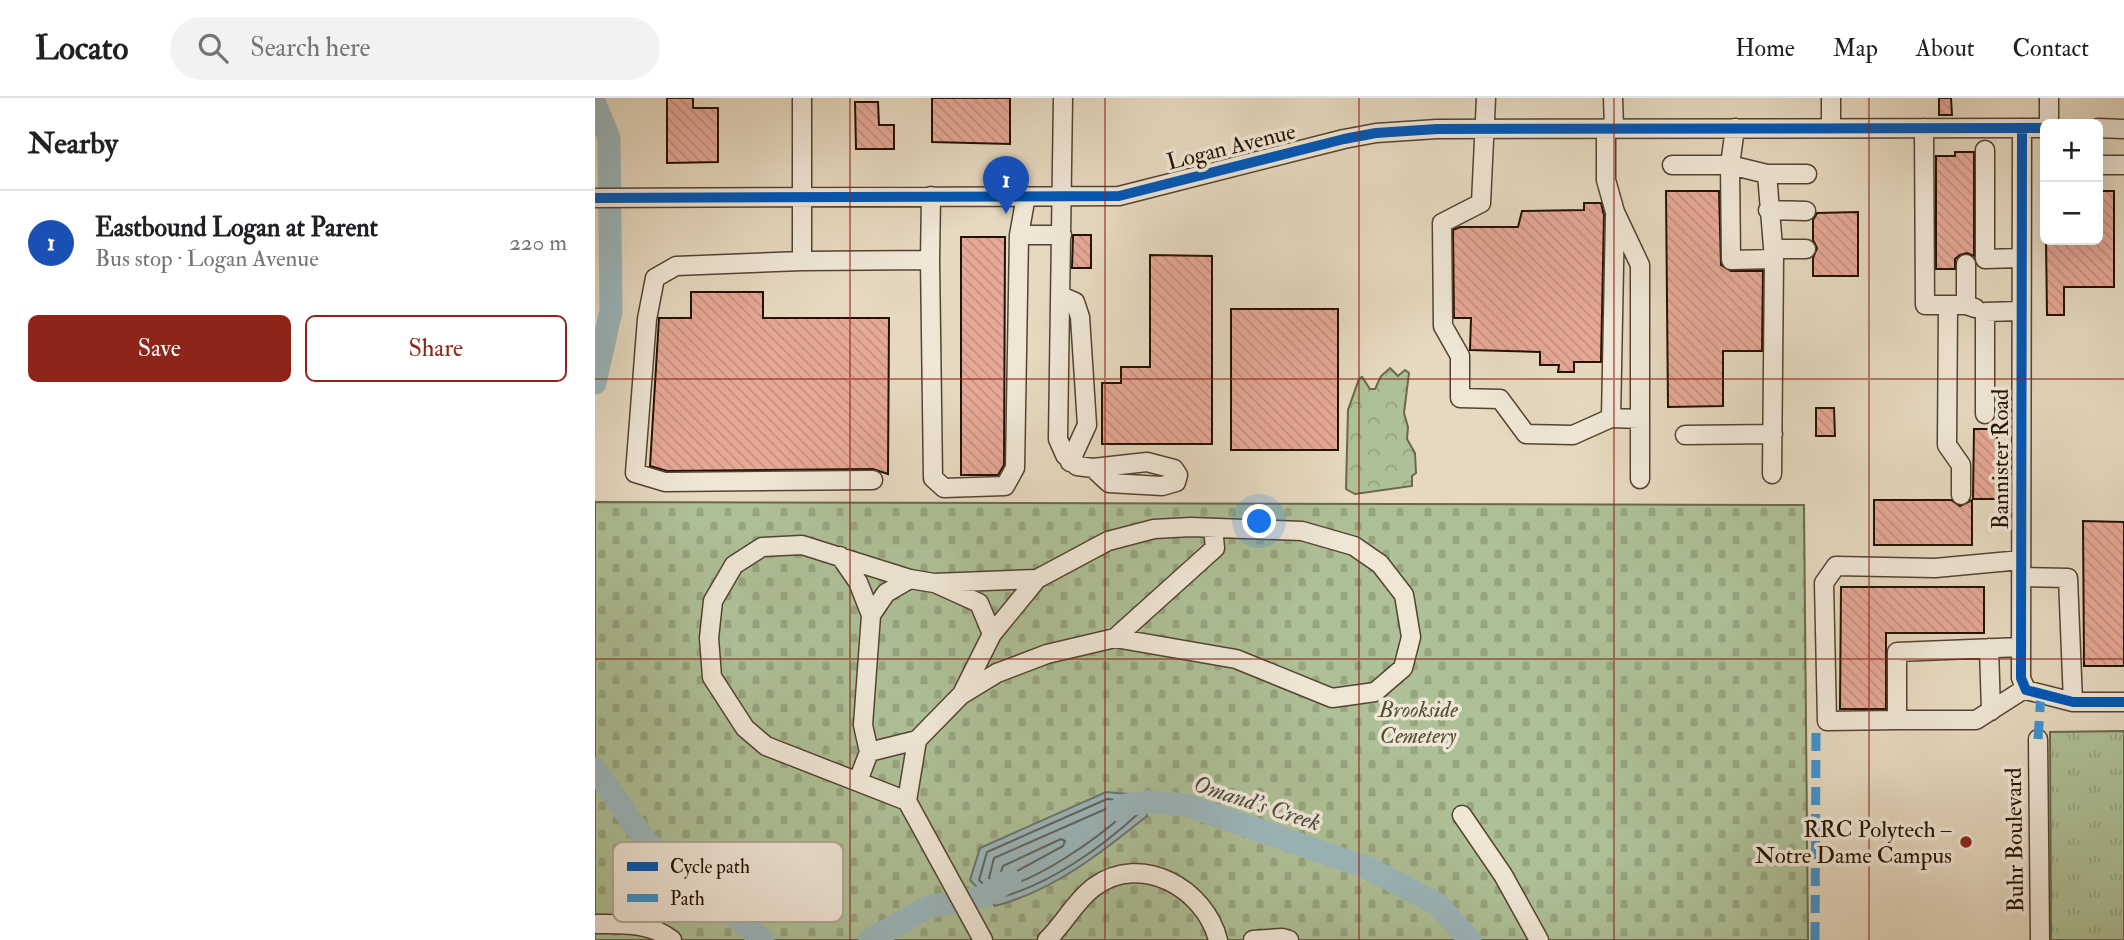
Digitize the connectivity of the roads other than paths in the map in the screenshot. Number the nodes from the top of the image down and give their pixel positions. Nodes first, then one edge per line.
1 (802, 98) edge
2 (1063, 98) edge
3 (1486, 98) edge
4 (1613, 98) edge
5 (1831, 98) edge
6 (2049, 98) edge
7 (2049, 119) edge
8 (1610, 128) junction
9 (1735, 128) junction
10 (1831, 128) junction
11 (1924, 128) junction
12 (2022, 128) junction
13 (2040, 128) edge
14 (2103, 128) edge
15 (1484, 129) junction
16 (2124, 129) edge
17 (1985, 150) dead end
18 (1672, 165) dead end
19 (1730, 165) junction
20 (2103, 165) edge
21 (2124, 165) edge
22 (1766, 174) junction
23 (1807, 174) dead end
24 (803, 196) junction
25 (931, 196) junction
26 (1026, 196) junction
27 (1063, 196) junction
28 (595, 198) edge
29 (1768, 211) junction
30 (1806, 211) dead end
31 (1615, 212) junction
32 (1020, 235) junction
33 (1062, 235) junction
34 (1806, 249) dead end
35 (1773, 254) junction
36 (2021, 258) junction
37 (930, 260) junction
38 (802, 261) junction
39 (1966, 264) dead end
40 (1061, 296) junction
41 (1966, 305) junction
42 (1948, 306) junction
43 (2021, 311) junction
44 (1985, 312) junction
45 (1985, 414) dead end
46 (1611, 418) junction
47 (1640, 419) junction
48 (1773, 434) junction
49 (1685, 435) dead end
50 (1070, 462) junction
51 (1093, 468) dead end
52 (1772, 474) dead end
53 (1640, 479) dead end
54 (873, 480) dead end
55 (1961, 495) dead end
56 (1213, 528) junction
57 (840, 556) junction
58 (2021, 569) junction
59 (910, 579) junction
60 (1037, 579) junction
61 (934, 583) junction
62 (870, 615) junction
63 (992, 634) junction
64 (1115, 638) junction
65 (2021, 647) junction
66 (1989, 648) junction
67 (2026, 688) junction
68 (961, 695) junction
69 (2073, 702) junction
70 (2124, 702) edge
71 (1991, 710) junction
72 (1897, 720) junction
73 (2038, 739) dead end
74 (916, 740) junction
75 (869, 752) junction
76 (858, 780) junction
77 (907, 801) junction
78 (1462, 815) dead end
79 (595, 924) edge
80 (980, 935) edge
81 (672, 940) edge
82 (1047, 940) edge
83 (1218, 940) edge
84 (1253, 940) edge
85 (1289, 940) edge
86 (1539, 940) edge
87 (2040, 940) edge

1 - 24 street
2 - 27 street
3 - 15 street
4 - 8 street
5 - 10 street
6 - 7 street
8 - 9 street, Logan Avenue
8 - 15 street, Logan Avenue
8 - 31 street
9 - 10 street, Logan Avenue
9 - 19 street
10 - 11 street, Logan Avenue
11 - 12 street, Logan Avenue
11 - 42 street
12 - 13 street, Logan Avenue
12 - 36 street, Bannister Road
14 - 16 street
15 - 27 street, Logan Avenue
15 - 46 street
17 - 36 street
18 - 19 street
19 - 22 street
19 - 35 street
20 - 21 street
22 - 23 street
22 - 29 street
24 - 25 street, Logan Avenue
24 - 28 street, Logan Avenue
24 - 38 street
25 - 26 street, Logan Avenue
25 - 37 street
26 - 27 street, Logan Avenue
26 - 32 street
27 - 33 street
29 - 30 street
29 - 35 street
31 - 46 street
31 - 47 street
32 - 33 street
32 - 37 street
33 - 40 street
34 - 35 street
35 - 48 street
36 - 43 street, Bannister Road
37 - 38 street
38 - 54 street
39 - 41 street
40 - 50 street
40 - 50 street
41 - 42 street
41 - 44 street
42 - 55 street
43 - 44 street
43 - 58 street, Bannister Road
44 - 45 street
46 - 47 street
47 - 53 street
48 - 49 street
48 - 52 street
50 - 51 street
56 - 60 street
56 - 64 street
56 - 64 street
57 - 59 street
57 - 62 street
57 - 76 street
58 - 65 street, Bannister Road
58 - 69 street
58 - 72 street
59 - 61 street
59 - 62 street
60 - 61 street
60 - 63 street
61 - 63 street
62 - 75 street
63 - 68 street
64 - 68 street
65 - 66 street
65 - 67 street, Bannister Road
66 - 71 street
66 - 72 street
67 - 69 street
67 - 71 street
68 - 74 street
69 - 70 street
71 - 72 street
73 - 87 street, Buhr Boulevard
74 - 75 street
74 - 77 street
75 - 76 street
76 - 77 street
77 - 80 street
78 - 86 street
79 - 81 street
82 - 83 street
84 - 85 street

